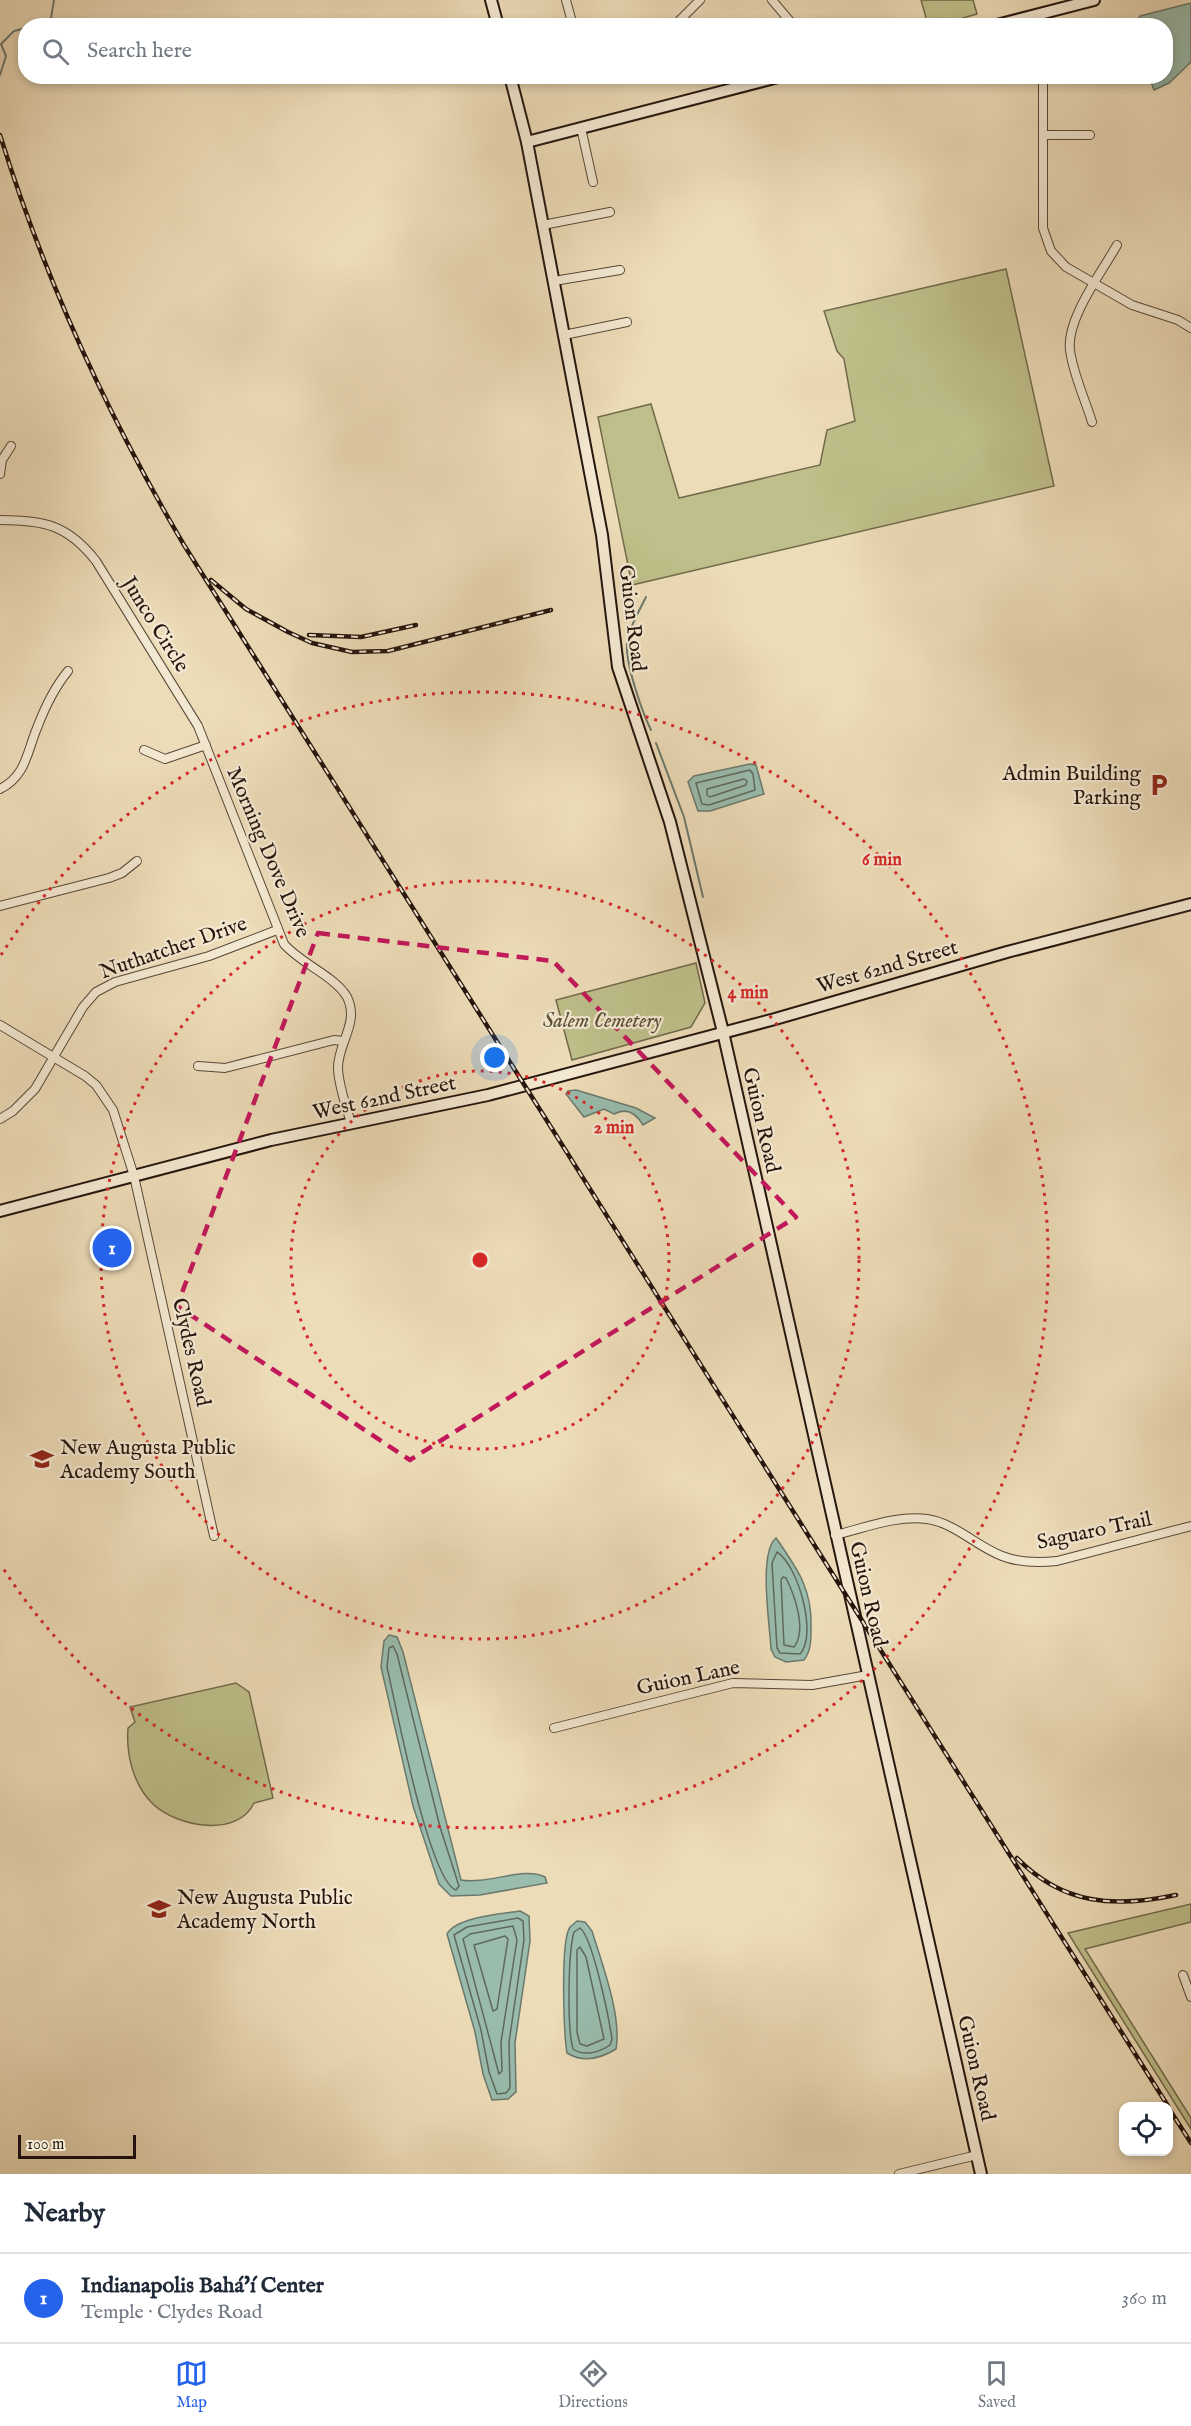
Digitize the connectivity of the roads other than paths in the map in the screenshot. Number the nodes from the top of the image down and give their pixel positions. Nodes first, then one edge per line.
1 (491, 0) edge
2 (566, 0) edge
3 (700, 0) edge
4 (772, 0) edge
5 (1094, 0) edge
6 (1040, 14) junction
7 (496, 18) edge
8 (571, 18) edge
9 (682, 18) edge
10 (787, 18) edge
11 (1032, 18) edge
12 (1041, 18) edge
13 (512, 84) edge
14 (751, 84) edge
15 (1043, 84) edge
16 (581, 128) junction
17 (1044, 135) junction
18 (1090, 135) dead end
19 (527, 142) junction
20 (593, 182) dead end
21 (610, 212) dead end
22 (543, 225) junction
23 (1117, 245) dead end
24 (620, 270) dead end
25 (554, 281) junction
26 (1095, 285) junction
27 (627, 322) dead end
28 (1191, 328) edge
29 (564, 335) junction
30 (1092, 422) dead end
31 (11, 446) dead end
32 (0, 474) edge
33 (0, 520) edge
34 (68, 671) dead end
35 (206, 746) junction
36 (144, 750) dead end
37 (0, 789) edge
38 (137, 861) dead end
39 (1191, 904) edge
40 (0, 906) edge
41 (277, 930) junction
42 (0, 1025) edge
43 (723, 1032) junction
44 (345, 1041) junction
45 (54, 1057) junction
46 (198, 1066) dead end
47 (0, 1119) edge
48 (351, 1123) junction
49 (134, 1176) junction
50 (0, 1211) edge
51 (1191, 1526) edge
52 (835, 1535) junction
53 (214, 1536) dead end
54 (868, 1675) junction
55 (554, 1728) dead end
56 (1183, 1975) dead end
57 (1191, 1997) edge
58 (977, 2155) junction
59 (899, 2174) edge
60 (981, 2174) edge

1 - 7 street
2 - 8 street
3 - 9 street
4 - 10 street
5 - 6 street
6 - 11 street
6 - 12 street
13 - 19 street, Guion Road
14 - 16 street
15 - 17 street
16 - 19 street
16 - 20 street
17 - 18 street
17 - 26 street
19 - 22 street, Guion Road
21 - 22 street
22 - 25 street, Guion Road
23 - 26 street
24 - 25 street
25 - 29 street, Guion Road
26 - 28 street
26 - 30 street
27 - 29 street
29 - 43 street, Guion Road
31 - 32 street
33 - 35 street, Junco Circle
34 - 37 street
35 - 36 street
35 - 41 street, Morning Dove Drive
38 - 40 street
39 - 43 street, West 62nd Street
41 - 44 street, Morning Dove Drive
41 - 45 street, Nuthatcher Drive
42 - 45 street, Clydes Road
43 - 48 street, West 62nd Street
43 - 52 street, Guion Road
44 - 46 street
44 - 48 street, Morning Dove Drive
45 - 47 street, Nuthatcher Drive
45 - 49 street, Clydes Road
48 - 49 street, West 62nd Street
49 - 50 street, West 62nd Street
49 - 53 street, Clydes Road
51 - 52 street, Saguaro Trail
52 - 54 street, Guion Road
54 - 55 street, Guion Lane
54 - 58 street, Guion Road
56 - 57 street
58 - 59 street
58 - 60 street, Guion Road

